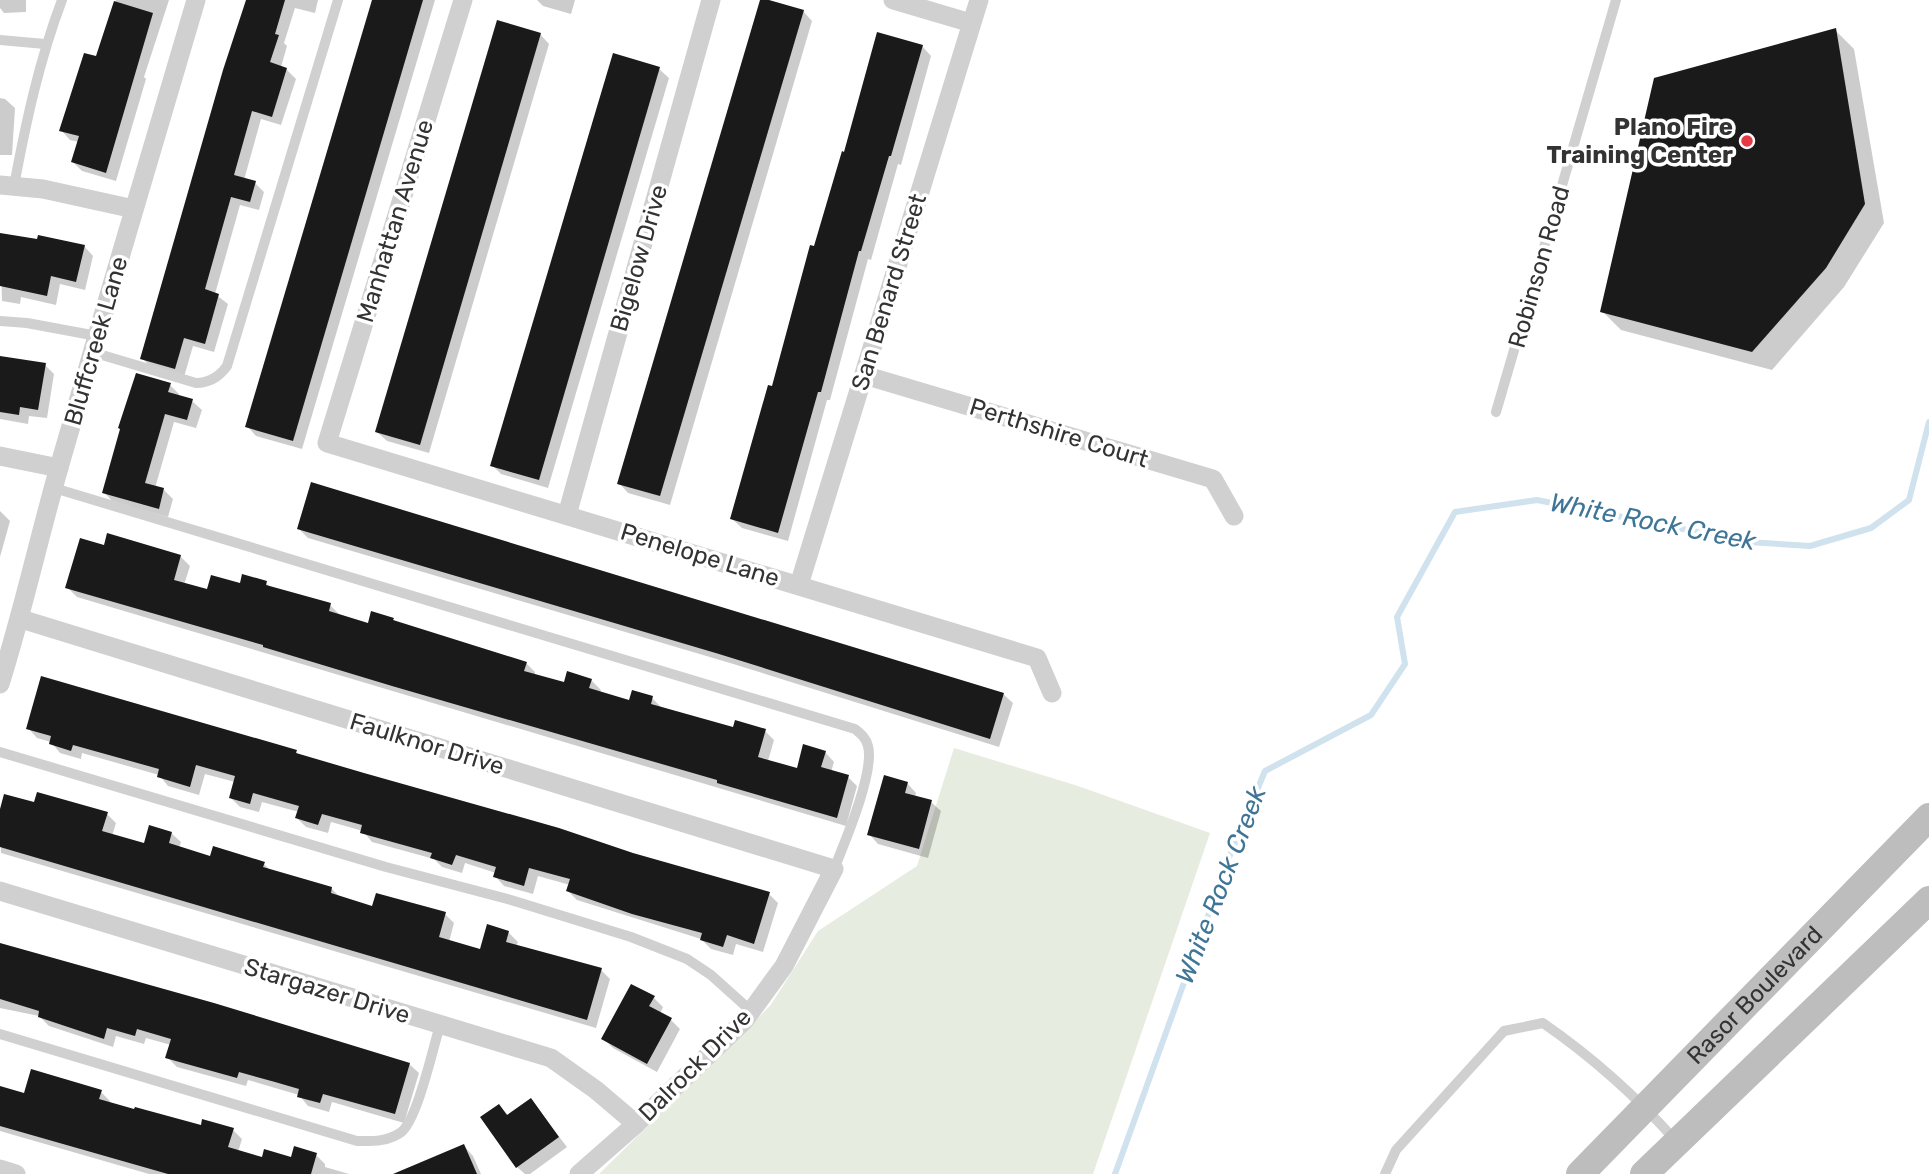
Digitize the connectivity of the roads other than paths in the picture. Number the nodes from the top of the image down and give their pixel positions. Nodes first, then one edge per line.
1 (62, 0) edge
2 (197, 0) edge
3 (338, 0) edge
4 (463, 0) edge
5 (710, 0) edge
6 (893, 0) edge
7 (978, 0) edge
8 (1616, 0) edge
9 (971, 23) junction
10 (0, 40) edge
11 (45, 44) junction
12 (7, 185) edge
13 (134, 209) junction
14 (0, 321) edge
15 (94, 344) junction
16 (864, 375) junction
17 (1496, 412) dead end
18 (327, 443) joint
19 (0, 456) edge
20 (59, 468) junction
21 (54, 488) junction
22 (567, 515) junction
23 (1234, 516) dead end
24 (799, 585) junction
25 (20, 619) junction
26 (0, 684) edge
27 (1052, 693) dead end
28 (0, 752) edge
29 (1929, 817) edge
30 (834, 869) junction
31 (0, 891) edge
32 (1929, 900) edge
33 (751, 1012) junction
34 (440, 1025) junction
35 (0, 1034) edge
36 (1646, 1107) junction
37 (636, 1124) junction
38 (1676, 1141) junction
39 (0, 1169) edge
40 (16, 1174) edge
41 (579, 1174) edge
42 (1385, 1174) edge
43 (1580, 1174) edge
44 (1644, 1174) edge

1 - 11 lane
2 - 13 street, Bluffcreek Lane
3 - 15 lane
4 - 18 street, Manhattan Avenue
5 - 22 street, Bigelow Drive
6 - 9 street
7 - 9 street, San Benard Street
8 - 17 lane, Robinson Road
9 - 16 street, San Benard Street
10 - 11 lane
11 - 12 lane
12 - 13 street
13 - 15 street, Bluffcreek Lane
14 - 15 lane
15 - 20 street, Bluffcreek Lane
16 - 23 street, Perthshire Court
16 - 24 street, San Benard Street
18 - 22 street, Penelope Lane
19 - 20 street
20 - 21 street, Bluffcreek Lane
21 - 25 street, Bluffcreek Lane
21 - 30 lane
22 - 24 street, Penelope Lane
24 - 27 street, Penelope Lane
25 - 26 street, Bluffcreek Lane
25 - 30 street, Faulknor Drive
28 - 33 lane
29 - 36 main road, Rasor Boulevard
30 - 33 street, Dalrock Drive
31 - 34 street, Stargazer Drive
32 - 38 main road, Rasor Boulevard
33 - 37 street, Dalrock Drive
34 - 35 lane
34 - 37 street, Stargazer Drive
36 - 38 lane
36 - 42 lane
36 - 43 main road, Rasor Boulevard
37 - 41 street, Dalrock Drive
38 - 44 main road, Rasor Boulevard
39 - 40 street

